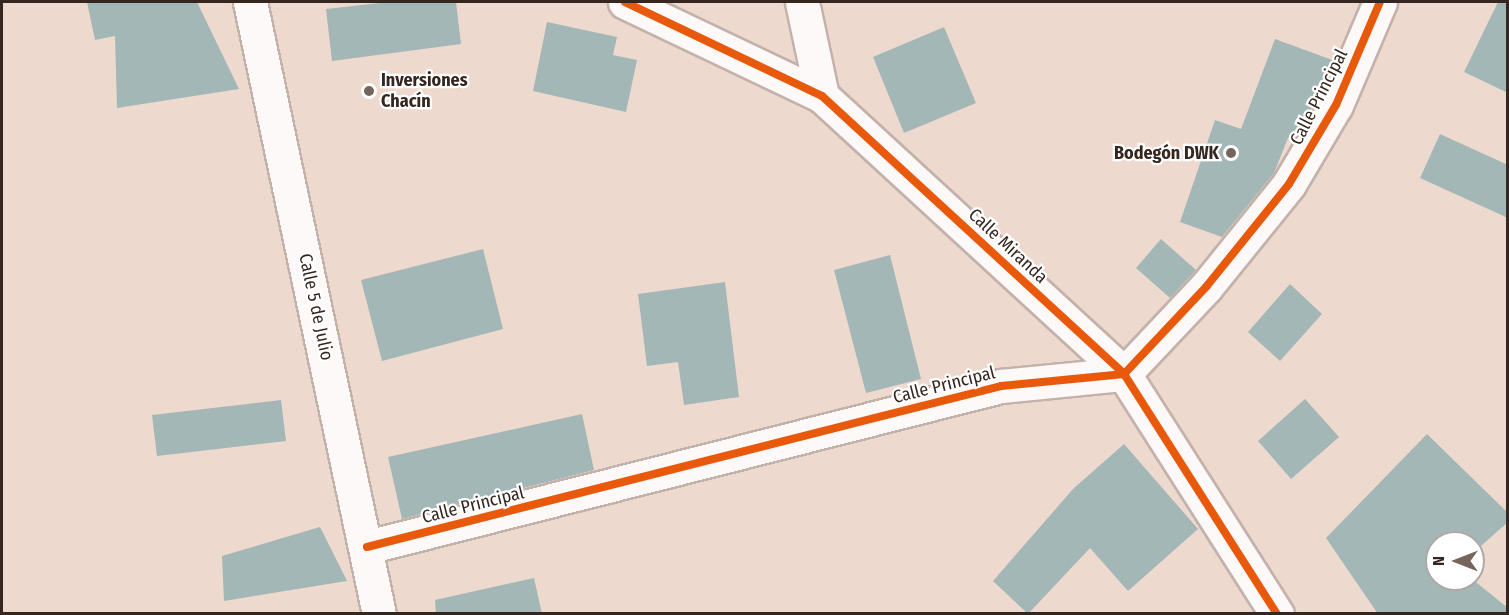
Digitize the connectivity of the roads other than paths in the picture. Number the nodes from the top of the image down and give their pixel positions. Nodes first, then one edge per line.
1 (250, 2) edge
2 (626, 2) edge
3 (802, 2) edge
4 (1380, 2) edge
5 (822, 96) junction
6 (1124, 374) junction
7 (368, 547) junction
8 (379, 614) edge
9 (1277, 614) edge

1 - 7 street, Calle 5 de Julio
2 - 5 street, Calle Miranda
3 - 5 street
4 - 6 street, Calle Principal
5 - 6 street, Calle Miranda
6 - 7 street, Calle Principal
6 - 9 street, Calle Miranda
7 - 8 street, Calle 5 de Julio

